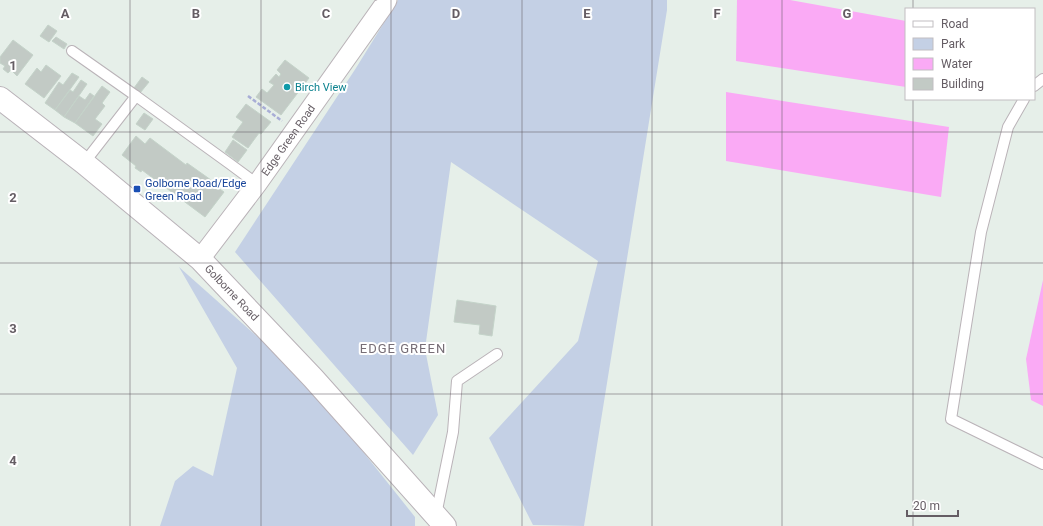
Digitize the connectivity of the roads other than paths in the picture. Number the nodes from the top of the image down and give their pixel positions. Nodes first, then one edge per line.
1 (387, 0) edge
2 (72, 51) dead end
3 (1043, 79) edge
4 (1035, 85) edge
5 (136, 96) junction
6 (0, 98) edge
7 (1023, 100) edge
8 (84, 163) junction
9 (257, 184) junction
10 (200, 259) junction
11 (497, 354) dead end
12 (1043, 464) edge
13 (439, 522) edge

1 - 9 street, Edge Green Road
2 - 5 lane
3 - 4 lane
5 - 8 lane
5 - 9 lane
6 - 8 main road, Golborne Road
7 - 12 lane
8 - 10 main road, Golborne Road
9 - 10 street, Edge Green Road
10 - 13 main road, Golborne Road
11 - 13 lane

